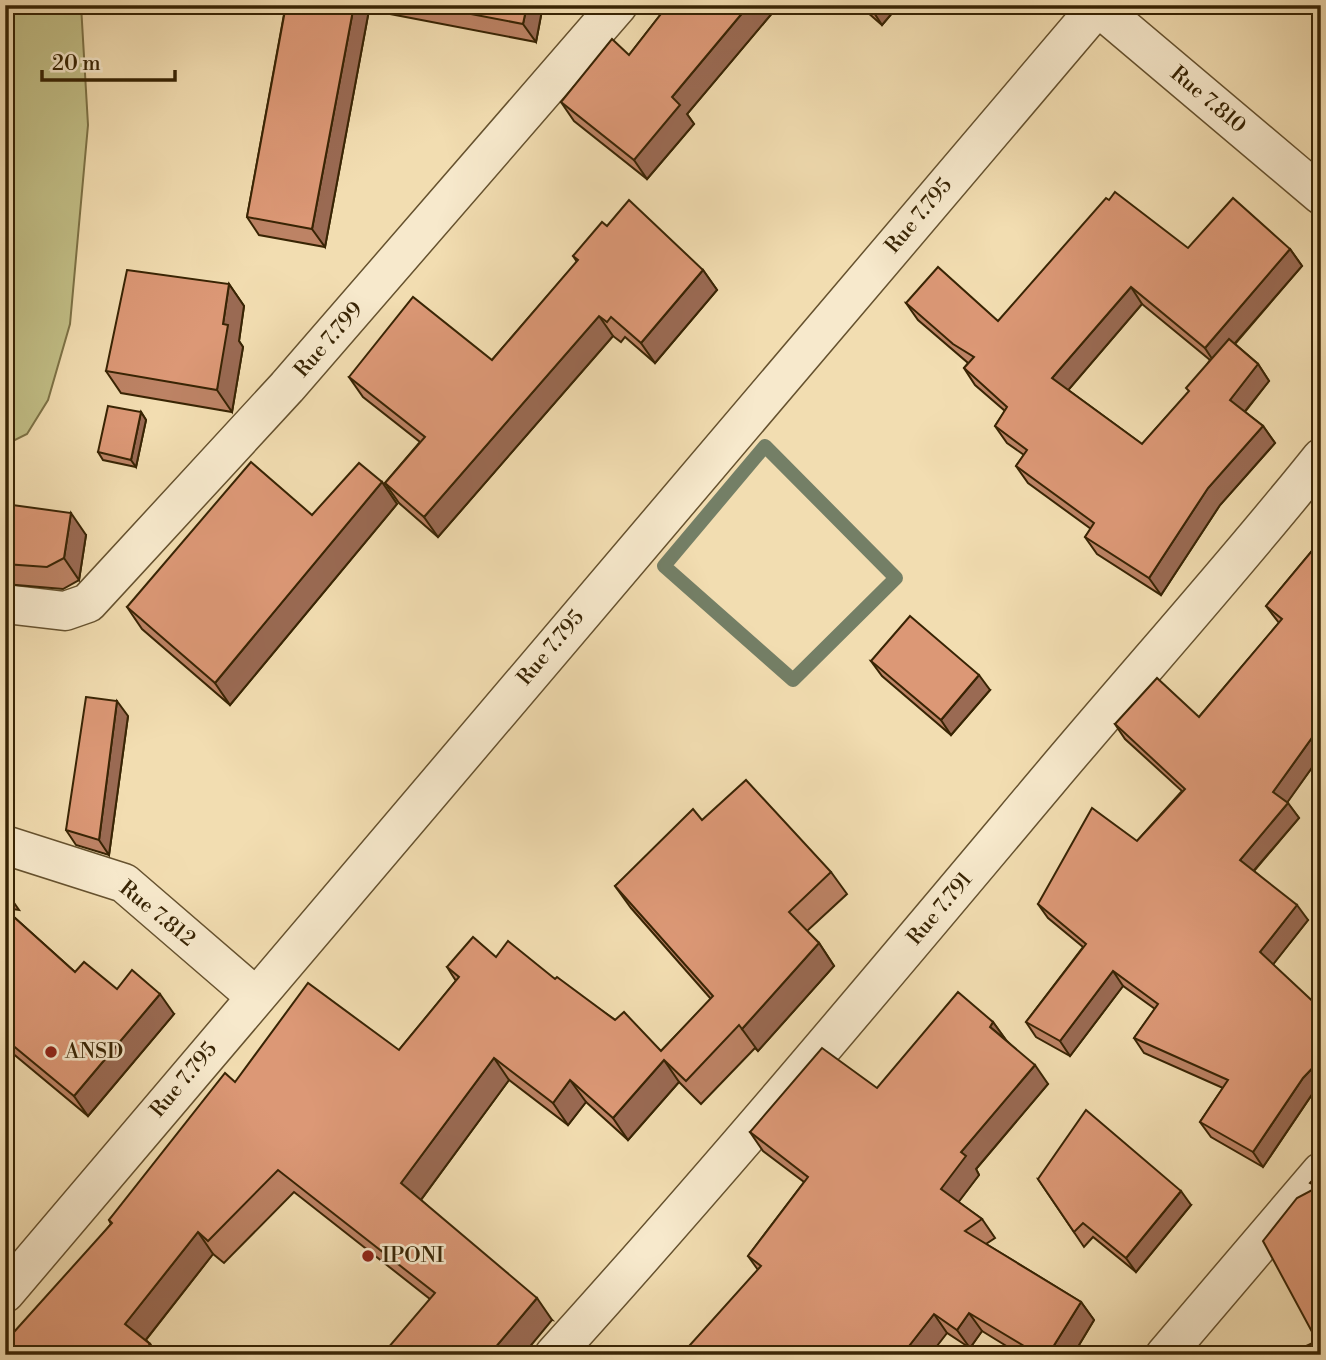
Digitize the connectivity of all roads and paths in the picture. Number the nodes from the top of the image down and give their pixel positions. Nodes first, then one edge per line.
1 (618, 5) edge
2 (1097, 6) edge
3 (1321, 195) edge
4 (1321, 458) edge
5 (5, 604) edge
6 (5, 845) edge
7 (255, 996) junction
8 (1321, 1172) edge
9 (5, 1293) edge
10 (554, 1355) edge
11 (1165, 1355) edge

1 - 5 street, Rue 7.799
2 - 3 street, Rue 7.810
2 - 7 street, Rue 7.795
4 - 10 street, Rue 7.791
6 - 7 street, Rue 7.812
7 - 9 street, Rue 7.795
8 - 11 street

